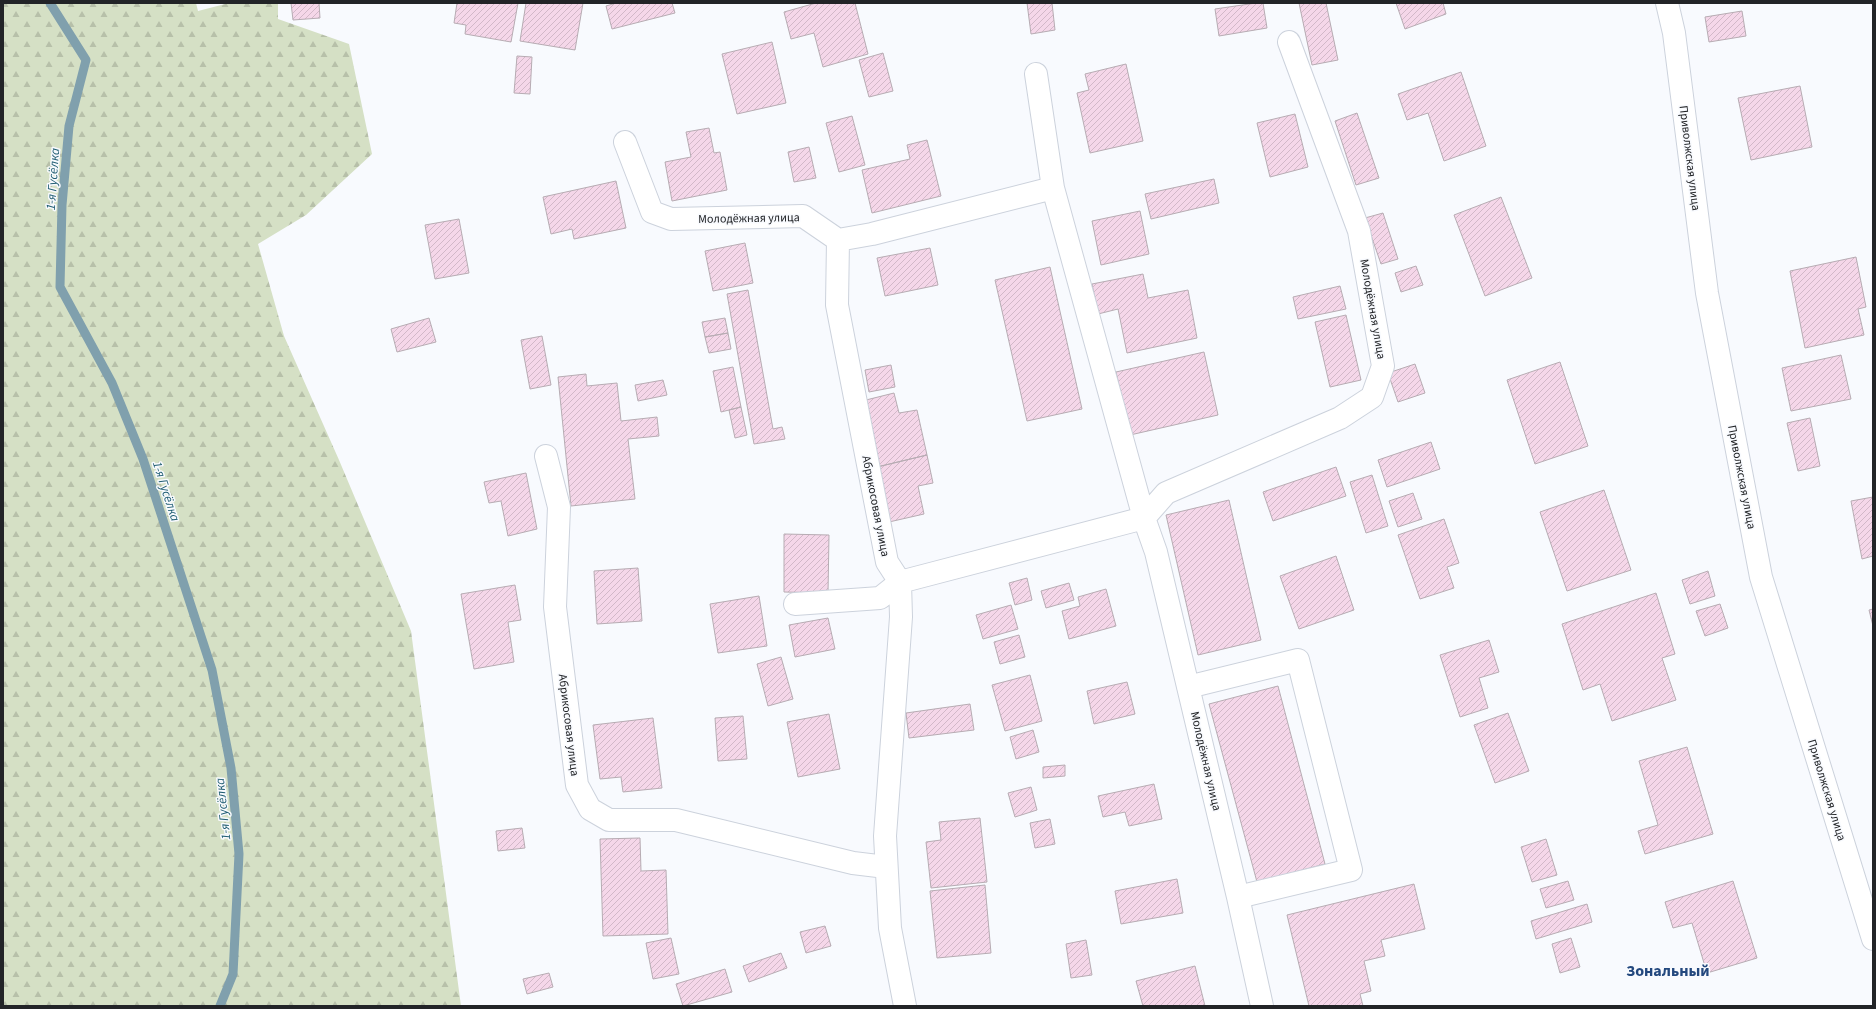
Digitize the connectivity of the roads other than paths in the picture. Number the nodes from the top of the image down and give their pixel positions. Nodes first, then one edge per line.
1 (1667, 3) edge
2 (1289, 42) dead end
3 (1036, 74) dead end
4 (625, 142) dead end
5 (1053, 188) junction
6 (838, 240) junction
7 (546, 456) dead end
8 (1144, 518) junction
9 (900, 582) junction
10 (795, 604) dead end
11 (1188, 687) junction
12 (886, 867) junction
13 (1238, 897) junction
14 (1873, 939) edge
15 (905, 1006) edge
16 (1262, 1006) edge

1 - 14 street, Приволжская улица
2 - 8 street, Молодёжная улица
3 - 5 street, Молодёжная улица
4 - 6 street, Молодёжная улица
5 - 6 street
5 - 8 street, Молодёжная улица
6 - 9 street, Абрикосовая улица
7 - 12 street, Абрикосовая улица
8 - 9 street
8 - 11 street, Молодёжная улица
9 - 10 street
9 - 12 street
11 - 13 street, Молодёжная улица
11 - 13 street
12 - 15 street
13 - 16 street, Молодёжная улица

